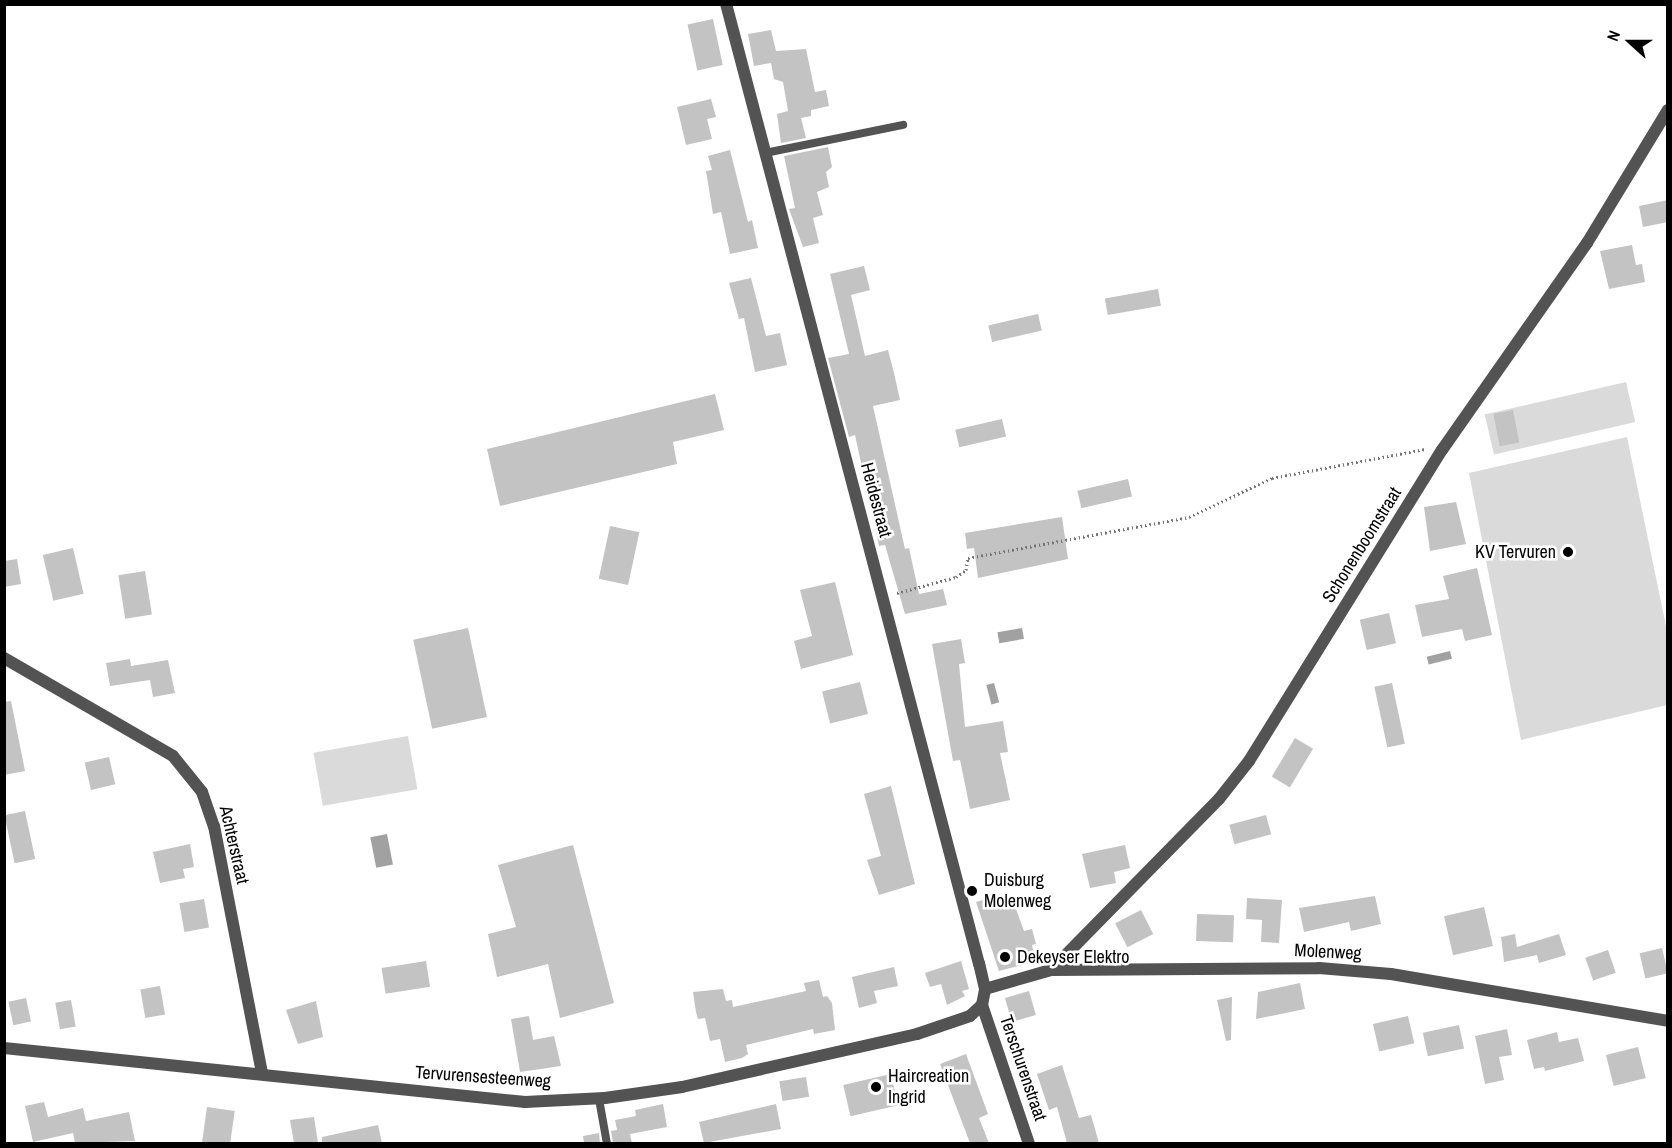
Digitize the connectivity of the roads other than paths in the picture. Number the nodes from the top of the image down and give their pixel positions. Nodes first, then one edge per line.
1 (726, 4) edge
2 (1668, 110) edge
3 (903, 125) dead end
4 (765, 153) junction
5 (4, 658) edge
6 (1052, 970) junction
7 (985, 989) junction
8 (982, 1005) junction
9 (1668, 1021) edge
10 (4, 1048) edge
11 (262, 1074) junction
12 (599, 1099) junction
13 (607, 1143) edge
14 (1029, 1143) edge

1 - 4 street, Heidestraat
2 - 6 street, Schonenboomstraat
3 - 4 lane
4 - 7 street, Heidestraat
5 - 11 street, Achterstraat
6 - 7 street, Molenweg
6 - 9 street, Molenweg
7 - 8 street, Heidestraat
8 - 12 street, Tervurensesteenweg
8 - 14 street, Terschurenstraat
10 - 11 street, Tervurensesteenweg
11 - 12 street, Tervurensesteenweg
12 - 13 lane

